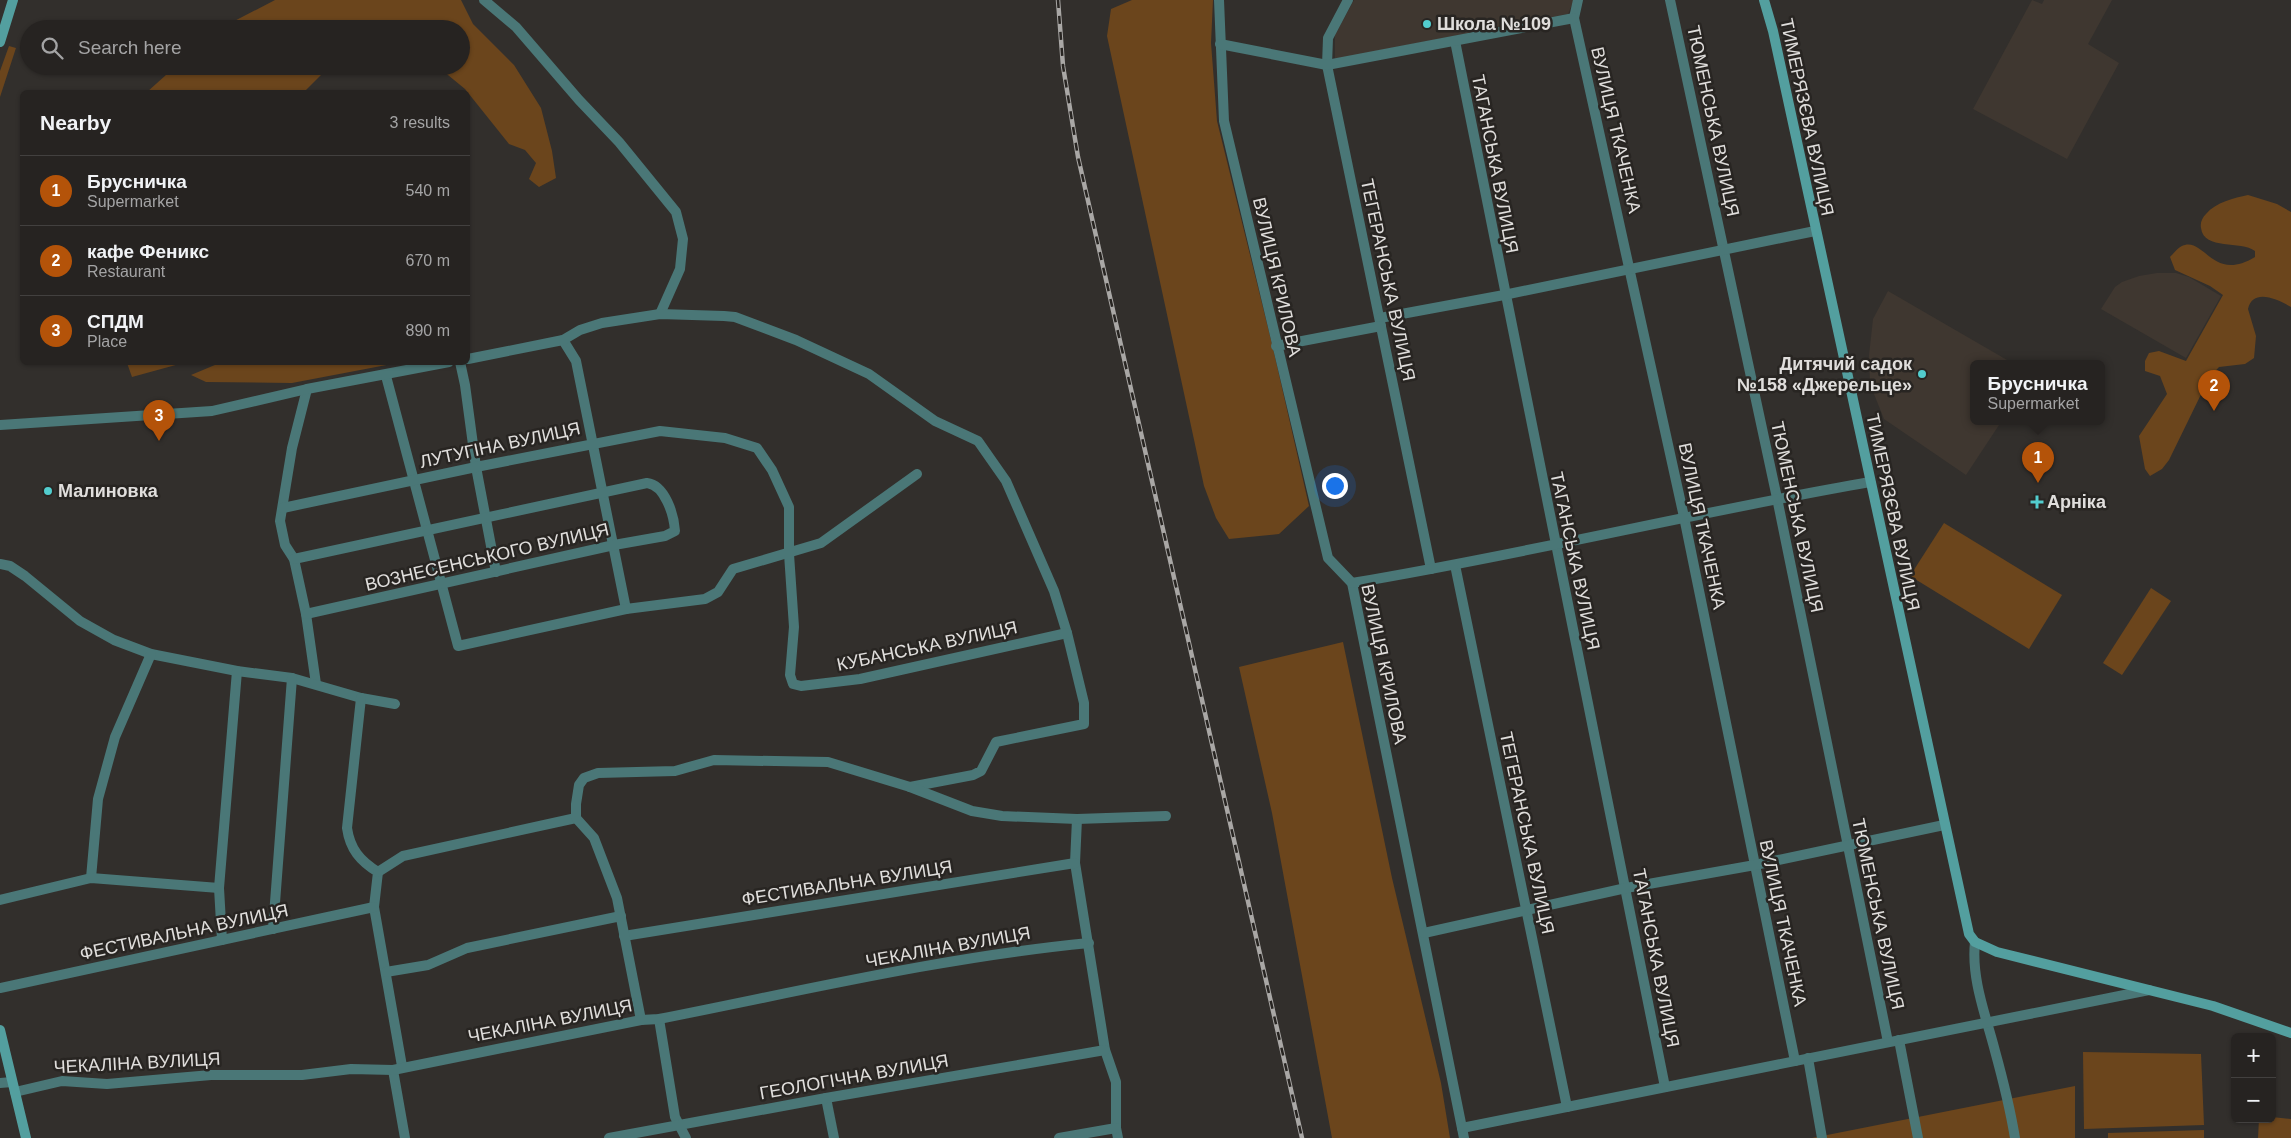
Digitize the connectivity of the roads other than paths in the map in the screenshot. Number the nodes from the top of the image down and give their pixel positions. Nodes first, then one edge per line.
1 (13, 0) edge
2 (484, 0) edge
3 (1219, 0) edge
4 (1348, 0) edge
5 (1578, 0) edge
6 (1670, 0) edge
7 (1764, 0) edge
8 (1574, 18) junction
9 (1455, 41) junction
10 (0, 42) edge
11 (1220, 44) junction
12 (1327, 65) junction
13 (1815, 231) junction
14 (1724, 249) junction
15 (1630, 268) junction
16 (1504, 295) junction
17 (660, 314) junction
18 (1380, 322) junction
19 (563, 340) junction
20 (1276, 346) junction
21 (470, 359) edge
22 (436, 365) edge
23 (461, 365) edge
24 (386, 376) junction
25 (307, 389) junction
26 (0, 425) edge
27 (594, 443) junction
28 (476, 466) junction
29 (917, 474) dead end
30 (414, 480) junction
31 (1870, 482) junction
32 (604, 491) junction
33 (1777, 498) junction
34 (283, 508) junction
35 (1684, 517) junction
36 (486, 519) junction
37 (428, 531) junction
38 (1554, 544) junction
39 (614, 545) junction
40 (789, 554) junction
41 (294, 559) junction
42 (0, 564) edge
43 (1456, 565) junction
44 (1431, 570) junction
45 (496, 572) junction
46 (1352, 583) junction
47 (442, 584) junction
48 (626, 609) junction
49 (306, 614) junction
50 (1067, 633) junction
51 (151, 654) junction
52 (237, 671) junction
53 (292, 678) junction
54 (316, 684) junction
55 (794, 684) joint
56 (361, 698) junction
57 (395, 704) dead end
58 (910, 787) junction
59 (1166, 816) dead end
60 (576, 818) junction
61 (1077, 819) junction
62 (1944, 825) junction
63 (1847, 847) junction
64 (1075, 863) junction
65 (1755, 865) junction
66 (378, 872) junction
67 (91, 878) junction
68 (219, 888) junction
69 (1626, 888) junction
70 (0, 900) edge
71 (374, 907) junction
72 (1526, 910) junction
73 (620, 916) junction
74 (273, 930) junction
75 (1424, 933) junction
76 (624, 936) junction
77 (222, 940) junction
78 (1975, 942) junction
79 (1089, 944) junction
80 (386, 972) junction
81 (0, 988) edge
82 (2150, 990) junction
83 (659, 1019) junction
84 (641, 1020) junction
85 (1987, 1022) junction
86 (0, 1030) edge
87 (2291, 1033) edge
88 (1898, 1040) junction
89 (1888, 1042) junction
90 (1105, 1050) junction
91 (1808, 1058) junction
92 (1795, 1061) junction
93 (397, 1068) junction
94 (0, 1083) edge
95 (13, 1087) junction
96 (1665, 1087) junction
97 (826, 1098) junction
98 (1566, 1107) junction
99 (681, 1125) junction
100 (1117, 1133) edge
101 (1463, 1133) edge
102 (26, 1138) edge
103 (404, 1138) edge
104 (609, 1138) edge
105 (686, 1138) edge
106 (834, 1138) edge
107 (1059, 1138) edge
108 (1822, 1138) edge
109 (1918, 1138) edge
110 (2015, 1138) edge

1 - 10 street
2 - 17 street
3 - 11 street, ВУЛИЦЯ КРИЛОВА
4 - 12 street, ТЕГЕРАНСЬКА ВУЛИЦЯ
5 - 8 street, ВУЛИЦЯ ТКАЧЕНКА
6 - 14 street, ТЮМЕНСЬКА ВУЛИЦЯ
7 - 13 street, ТИМЕРЯЗЄВА ВУЛИЦЯ
8 - 9 street
8 - 15 street, ВУЛИЦЯ ТКАЧЕНКА
9 - 12 street
9 - 16 street, ТАГАНСЬКА ВУЛИЦЯ
11 - 12 street
11 - 20 street, ВУЛИЦЯ КРИЛОВА
12 - 18 street, ТЕГЕРАНСЬКА ВУЛИЦЯ
13 - 14 street
13 - 31 street, ТИМЕРЯЗЄВА ВУЛИЦЯ
14 - 15 street
14 - 33 street, ТЮМЕНСЬКА ВУЛИЦЯ
15 - 16 street
15 - 35 street, ВУЛИЦЯ ТКАЧЕНКА
16 - 18 street
16 - 38 street, ТАГАНСЬКА ВУЛИЦЯ
17 - 19 street
17 - 50 street
18 - 20 street
18 - 44 street, ТЕГЕРАНСЬКА ВУЛИЦЯ
19 - 21 street
19 - 27 street
20 - 46 street, ВУЛИЦЯ КРИЛОВА
22 - 24 street
23 - 28 street
24 - 25 street
24 - 30 street
25 - 26 street
25 - 34 street
27 - 28 street, ЛУТУГІНА ВУЛИЦЯ
27 - 32 street
27 - 40 street, ЛУТУГІНА ВУЛИЦЯ
28 - 30 street, ЛУТУГІНА ВУЛИЦЯ
28 - 36 street
29 - 40 street
30 - 34 street, ЛУТУГІНА ВУЛИЦЯ
30 - 37 street
31 - 33 street
31 - 62 street, ТИМЕРЯЗЄВА ВУЛИЦЯ
32 - 36 street
32 - 39 street
32 - 39 street, ВОЗНЕСЕНСЬКОГО ВУЛИЦЯ
33 - 35 street
33 - 63 street, ТЮМЕНСЬКА ВУЛИЦЯ
34 - 41 street
35 - 38 street
35 - 65 street, ВУЛИЦЯ ТКАЧЕНКА
36 - 37 street
36 - 45 street
37 - 41 street
37 - 47 street
38 - 43 street
38 - 69 street, ТАГАНСЬКА ВУЛИЦЯ
39 - 45 street, ВОЗНЕСЕНСЬКОГО ВУЛИЦЯ
39 - 48 street
40 - 48 street
40 - 55 street, ЛУТУГІНА ВУЛИЦЯ
41 - 49 street
42 - 51 street
43 - 44 street
43 - 72 street, ТЕГЕРАНСЬКА ВУЛИЦЯ
44 - 46 street
45 - 47 street, ВОЗНЕСЕНСЬКОГО ВУЛИЦЯ
46 - 75 street, ВУЛИЦЯ КРИЛОВА
47 - 48 street
47 - 49 street, ВОЗНЕСЕНСЬКОГО ВУЛИЦЯ
49 - 54 street
50 - 55 street, КУБАНСЬКА ВУЛИЦЯ
50 - 58 street
51 - 52 street
51 - 67 street
52 - 53 street
52 - 68 street
53 - 54 street
53 - 74 street
54 - 56 street
56 - 57 street
56 - 66 street
58 - 60 street
58 - 61 street
59 - 61 street
60 - 66 street
60 - 73 street
61 - 64 street
62 - 63 street
62 - 78 street, ТИМЕРЯЗЄВА ВУЛИЦЯ
63 - 65 street
63 - 89 street, ТЮМЕНСЬКА ВУЛИЦЯ
64 - 76 street, ФЕСТИВАЛЬНА ВУЛИЦЯ
64 - 79 street
65 - 69 street
65 - 92 street, ВУЛИЦЯ ТКАЧЕНКА
66 - 71 street
67 - 68 street
67 - 70 street
68 - 77 street
69 - 72 street
69 - 96 street, ТАГАНСЬКА ВУЛИЦЯ
71 - 74 street, ФЕСТИВАЛЬНА ВУЛИЦЯ
71 - 80 street
72 - 75 street
72 - 98 street, ТЕГЕРАНСЬКА ВУЛИЦЯ
73 - 76 street
73 - 80 street
74 - 77 street, ФЕСТИВАЛЬНА ВУЛИЦЯ
75 - 101 street, ВУЛИЦЯ КРИЛОВА
76 - 84 street
77 - 81 street, ФЕСТИВАЛЬНА ВУЛИЦЯ
78 - 82 street
78 - 85 street
79 - 83 street, ЧЕКАЛІНА ВУЛИЦЯ
79 - 90 street
80 - 93 street
82 - 85 street
82 - 87 street
83 - 84 street, ЧЕКАЛІНА ВУЛИЦЯ
83 - 99 street
84 - 93 street, ЧЕКАЛІНА ВУЛИЦЯ
85 - 88 street
85 - 110 street
86 - 95 street
88 - 89 street
88 - 109 street
89 - 91 street
90 - 97 street, ГЕОЛОГІЧНА ВУЛИЦЯ
90 - 100 street
91 - 92 street
91 - 108 street
92 - 96 street
93 - 95 street, ЧЕКАЛІНА ВУЛИЦЯ
93 - 103 street
94 - 95 street, ЧЕКАЛІНА ВУЛИЦЯ
95 - 102 street
96 - 98 street
97 - 99 street, ГЕОЛОГІЧНА ВУЛИЦЯ
97 - 106 street
98 - 101 street
99 - 104 street, ГЕОЛОГІЧНА ВУЛИЦЯ
99 - 105 street
100 - 107 street

